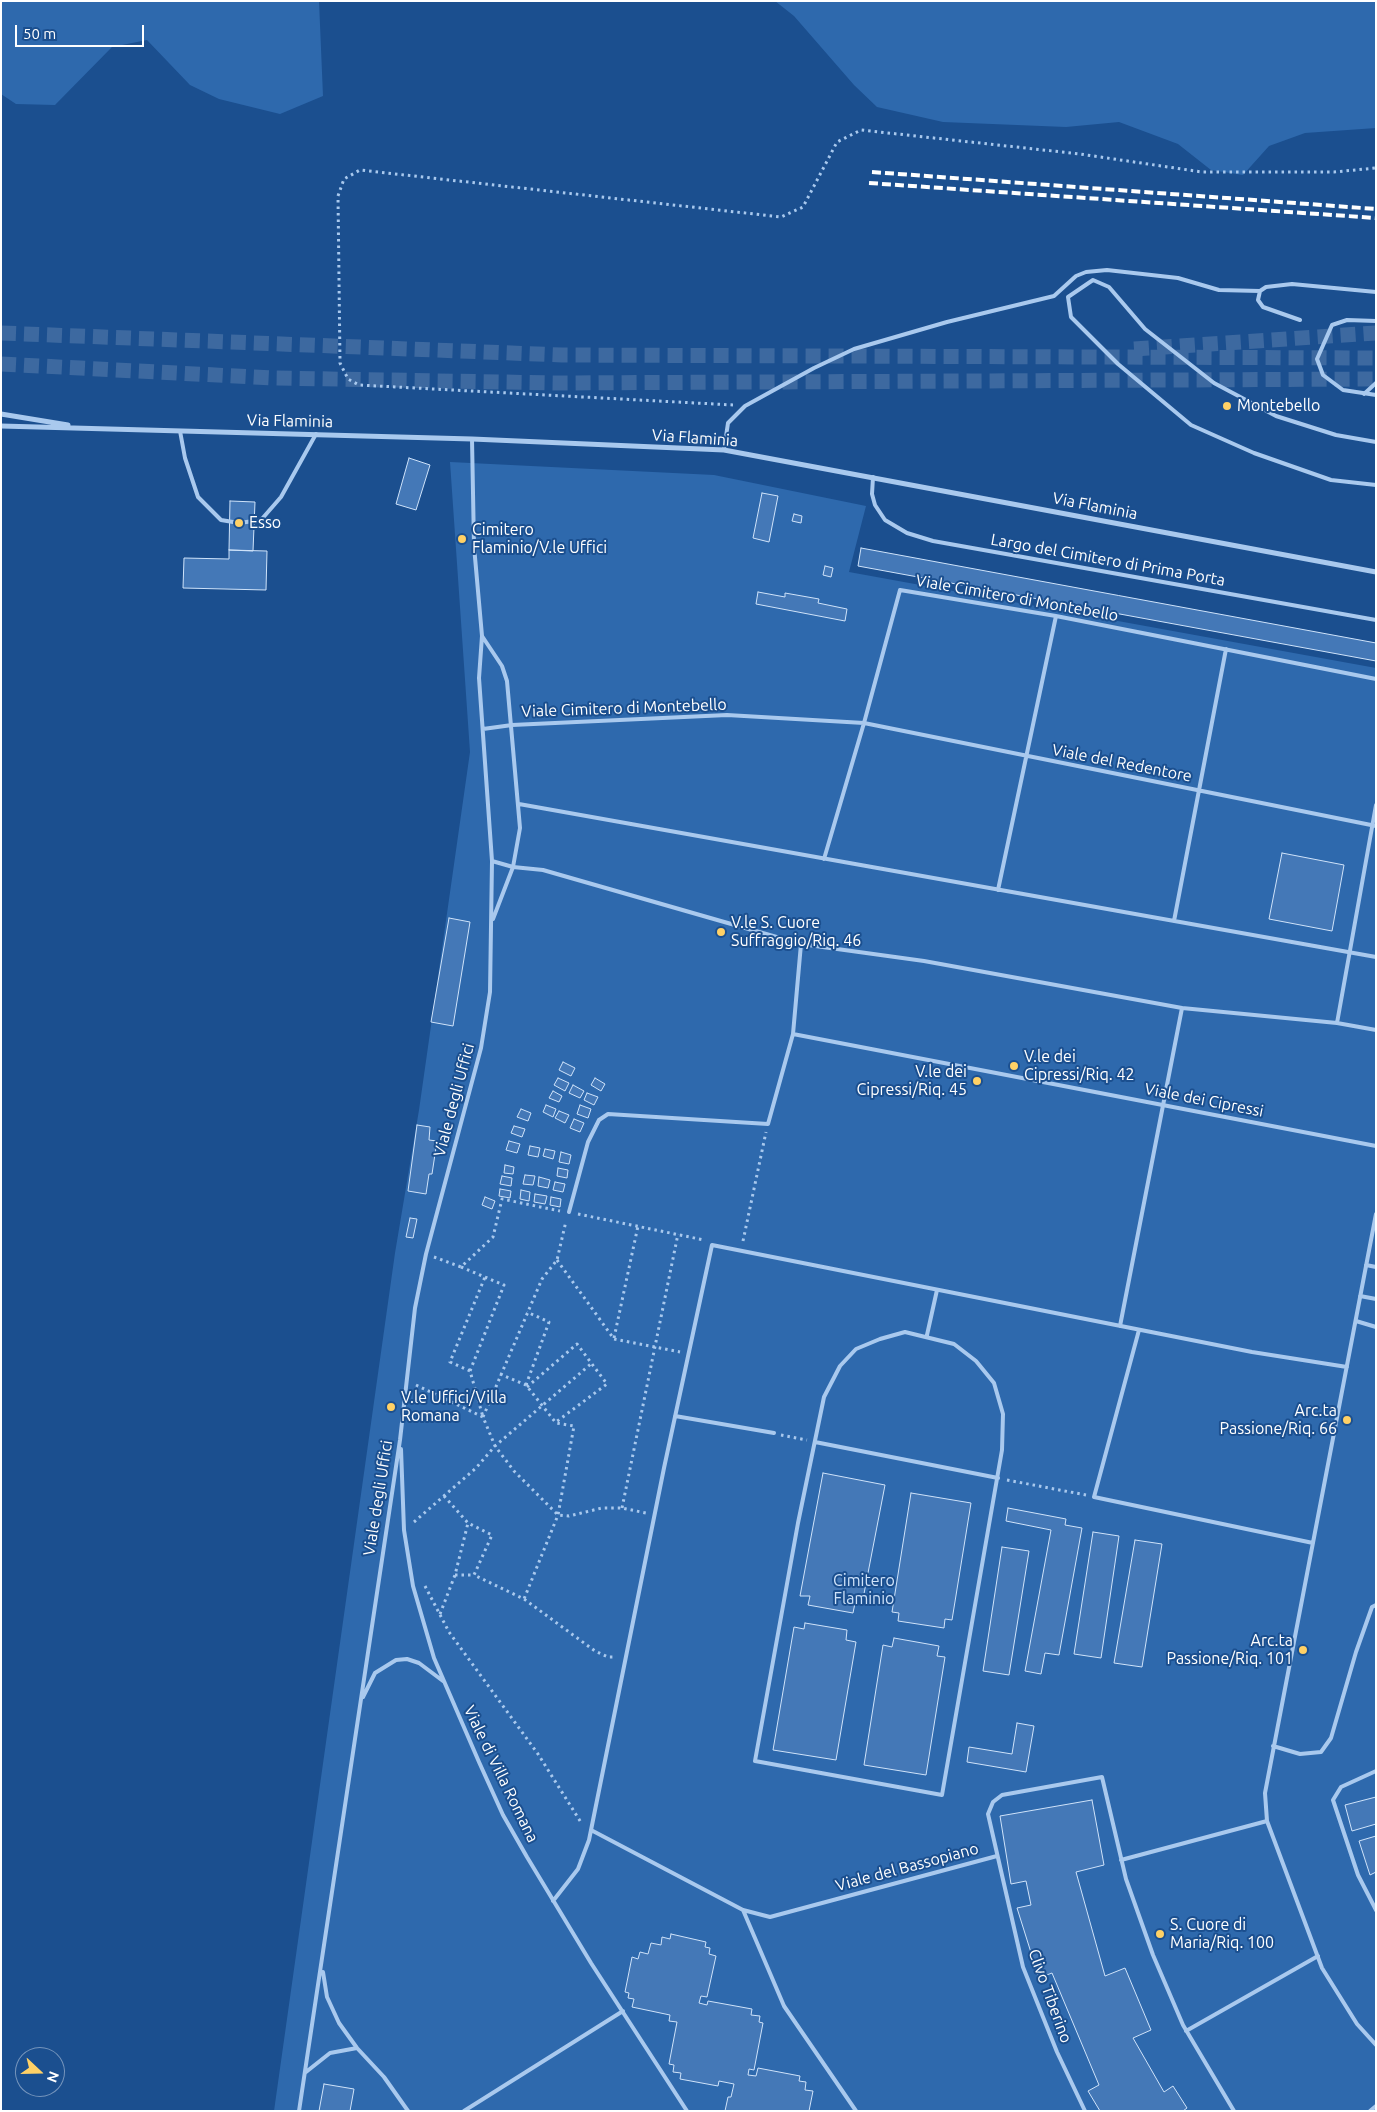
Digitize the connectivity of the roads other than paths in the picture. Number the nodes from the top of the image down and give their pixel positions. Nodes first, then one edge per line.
1 (1260, 291) junction
2 (1376, 292) edge
3 (1300, 320) dead end
4 (1376, 321) edge
5 (1376, 383) edge
6 (1364, 394) junction
7 (1376, 395) edge
8 (1, 414) edge
9 (1, 426) edge
10 (86, 428) junction
11 (180, 431) junction
12 (316, 434) junction
13 (472, 439) junction
14 (1376, 442) edge
15 (724, 450) junction
16 (873, 477) junction
17 (1376, 484) edge
18 (1376, 572) edge
19 (1056, 616) junction
20 (1376, 620) edge
21 (482, 636) junction
22 (1226, 650) junction
23 (1376, 679) edge
24 (864, 723) junction
25 (512, 725) junction
26 (483, 729) junction
27 (1026, 756) junction
28 (1199, 790) junction
29 (518, 804) junction
30 (1376, 805) edge
31 (1374, 825) edge
32 (824, 859) junction
33 (492, 861) junction
34 (513, 867) junction
35 (998, 890) junction
36 (1174, 921) junction
37 (492, 922) junction
38 (801, 944) junction
39 (1350, 952) junction
40 (1376, 957) edge
41 (1182, 1008) junction
42 (1337, 1023) junction
43 (1376, 1030) edge
44 (793, 1034) junction
45 (1161, 1105) junction
46 (1376, 1146) edge
47 (568, 1212) road end
48 (1376, 1214) edge
49 (1366, 1265) junction
50 (1376, 1267) edge
51 (937, 1290) junction
52 (1360, 1296) junction
53 (1376, 1299) edge
54 (1356, 1321) junction
55 (1120, 1326) junction
56 (1376, 1327) edge
57 (1139, 1330) junction
58 (927, 1336) junction
59 (1347, 1367) junction
60 (675, 1416) junction
61 (774, 1433) road end
62 (400, 1440) junction
63 (815, 1442) junction
64 (998, 1478) junction
65 (1313, 1543) junction
66 (1376, 1604) edge
67 (444, 1682) junction
68 (358, 1713) junction
69 (1273, 1746) junction
70 (1376, 1771) edge
71 (1267, 1820) junction
72 (591, 1830) junction
73 (997, 1856) junction
74 (1121, 1860) junction
75 (554, 1901) junction
76 (743, 1910) junction
77 (1376, 1910) edge
78 (1318, 1956) junction
79 (323, 1965) junction
80 (623, 2011) junction
81 (1186, 2030) junction
82 (1376, 2045) edge
83 (356, 2048) junction
84 (305, 2072) junction
85 (1376, 2106) edge
86 (299, 2111) edge
87 (408, 2111) edge
88 (464, 2111) edge
89 (687, 2111) edge
90 (856, 2111) edge
91 (1085, 2111) edge
92 (1234, 2111) edge
93 (1370, 2111) edge

1 - 2 lane
1 - 3 lane
1 - 15 lane
4 - 6 lane
5 - 6 lane
6 - 7 lane
8 - 10 street
9 - 10 street, Via Flaminia
10 - 11 street, Via Flaminia
11 - 12 street, Via Flaminia
11 - 12 lane
12 - 13 street, Via Flaminia
13 - 15 street, Via Flaminia
13 - 21 lane, Viale degli Uffici
14 - 17 lane
15 - 16 street, Via Flaminia
16 - 18 street, Via Flaminia
16 - 20 lane, Largo del Cimitero di Prima Porta
19 - 22 lane, Viale Cimitero di Montebello
19 - 24 lane, Viale Cimitero di Montebello
19 - 27 lane
21 - 25 lane, Viale degli Uffici
21 - 26 lane, Viale degli Uffici
22 - 23 lane, Viale Cimitero di Montebello
22 - 28 lane
24 - 25 lane, Viale Cimitero di Montebello
24 - 27 lane, Viale del Redentore
24 - 32 lane
25 - 26 lane, Viale Cimitero di Montebello
25 - 29 lane, Viale degli Uffici
26 - 33 lane, Viale degli Uffici
27 - 28 lane, Viale del Redentore
27 - 35 lane
28 - 31 lane, Viale del Redentore
28 - 36 lane
29 - 32 lane
29 - 34 lane, Viale degli Uffici
30 - 31 lane
31 - 39 lane
32 - 35 lane
33 - 34 lane
33 - 37 lane, Viale degli Uffici
34 - 37 lane, Viale degli Uffici
34 - 38 lane
35 - 36 lane
36 - 39 lane
37 - 62 lane, Viale degli Uffici
38 - 41 lane
38 - 44 lane
39 - 40 lane
39 - 42 lane
41 - 42 lane
41 - 45 lane
42 - 43 lane
44 - 45 lane, Viale dei Cipressi
44 - 47 lane
45 - 46 lane, Viale dei Cipressi
45 - 55 lane
48 - 49 lane
49 - 50 lane
49 - 52 lane
51 - 55 lane
51 - 58 lane
51 - 60 lane
52 - 53 lane
52 - 54 lane
54 - 56 lane
54 - 59 lane
55 - 57 lane
57 - 59 lane
57 - 65 lane
58 - 63 lane
58 - 64 lane
59 - 65 lane
60 - 61 lane
60 - 72 lane
62 - 67 lane, Viale di Villa Romana
62 - 68 lane, Viale degli Uffici
63 - 64 lane
63 - 64 lane
65 - 69 lane
66 - 69 lane
67 - 68 lane
67 - 75 lane, Viale di Villa Romana
68 - 79 lane, Viale degli Uffici
69 - 71 lane
70 - 77 lane
71 - 74 lane
71 - 78 lane
72 - 75 lane
72 - 76 lane, Viale del Bassopiano
73 - 74 lane, Viale del Bassopiano
73 - 76 lane, Viale del Bassopiano
73 - 91 lane, Clivo Tiberino
74 - 81 lane
75 - 80 lane, Viale di Villa Romana
76 - 90 lane
78 - 81 lane
78 - 82 lane
79 - 83 lane
79 - 84 lane
80 - 88 lane
80 - 89 lane, Viale di Villa Romana
81 - 92 lane
83 - 84 lane
83 - 87 lane
84 - 86 lane
85 - 93 lane

